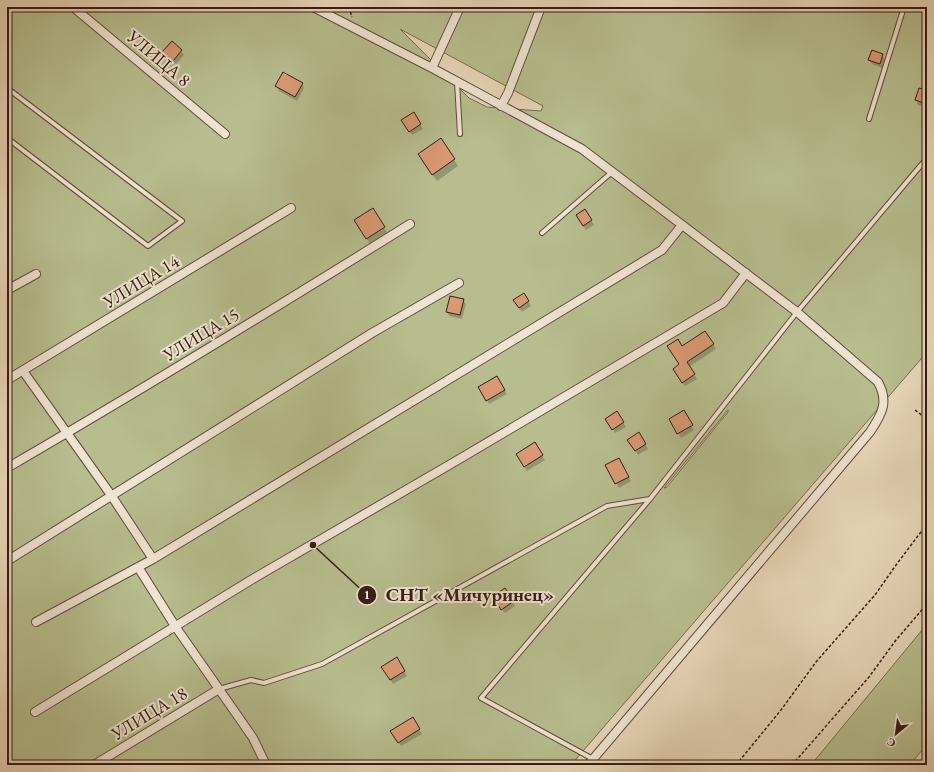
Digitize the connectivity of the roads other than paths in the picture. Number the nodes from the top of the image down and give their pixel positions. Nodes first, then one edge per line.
1 (73, 7) edge
2 (314, 7) edge
3 (460, 7) edge
4 (542, 7) edge
5 (904, 7) edge
6 (432, 68) junction
7 (456, 82) junction
8 (7, 88) edge
9 (501, 106) junction
10 (869, 119) dead end
11 (225, 134) dead end
12 (460, 134) dead end
13 (7, 138) edge
14 (927, 158) edge
15 (612, 172) junction
16 (291, 208) dead end
17 (410, 224) dead end
18 (682, 225) junction
19 (542, 233) dead end
20 (746, 273) junction
21 (36, 274) dead end
22 (459, 283) dead end
23 (7, 290) edge
24 (797, 312) junction
25 (23, 371) junction
26 (7, 380) edge
27 (67, 433) junction
28 (7, 468) edge
29 (112, 496) junction
30 (650, 499) junction
31 (153, 559) junction
32 (7, 562) edge
33 (138, 567) junction
34 (36, 622) dead end
35 (175, 626) junction
36 (219, 689) junction
37 (34, 712) dead end
38 (590, 762) edge
39 (94, 765) edge
40 (266, 765) edge

1 - 11 street, УЛИЦА 8
2 - 6 street
3 - 6 street
4 - 9 street
5 - 10 lane
6 - 7 street
7 - 9 street
7 - 12 lane
8 - 13 lane
9 - 15 street
14 - 24 lane
15 - 18 street
15 - 19 lane
16 - 25 street, УЛИЦА 14
17 - 27 street, УЛИЦА 15
18 - 20 street
18 - 31 street
20 - 24 street
20 - 35 street
21 - 23 street
22 - 29 street
24 - 30 lane
24 - 38 street
25 - 26 street, УЛИЦА 14
25 - 27 street
27 - 28 street, УЛИЦА 15
27 - 29 street
29 - 31 street
29 - 32 street
30 - 36 lane
30 - 38 lane
31 - 33 street
33 - 34 street
33 - 35 street
35 - 36 street
35 - 37 street
36 - 39 street, УЛИЦА 18
36 - 40 street

